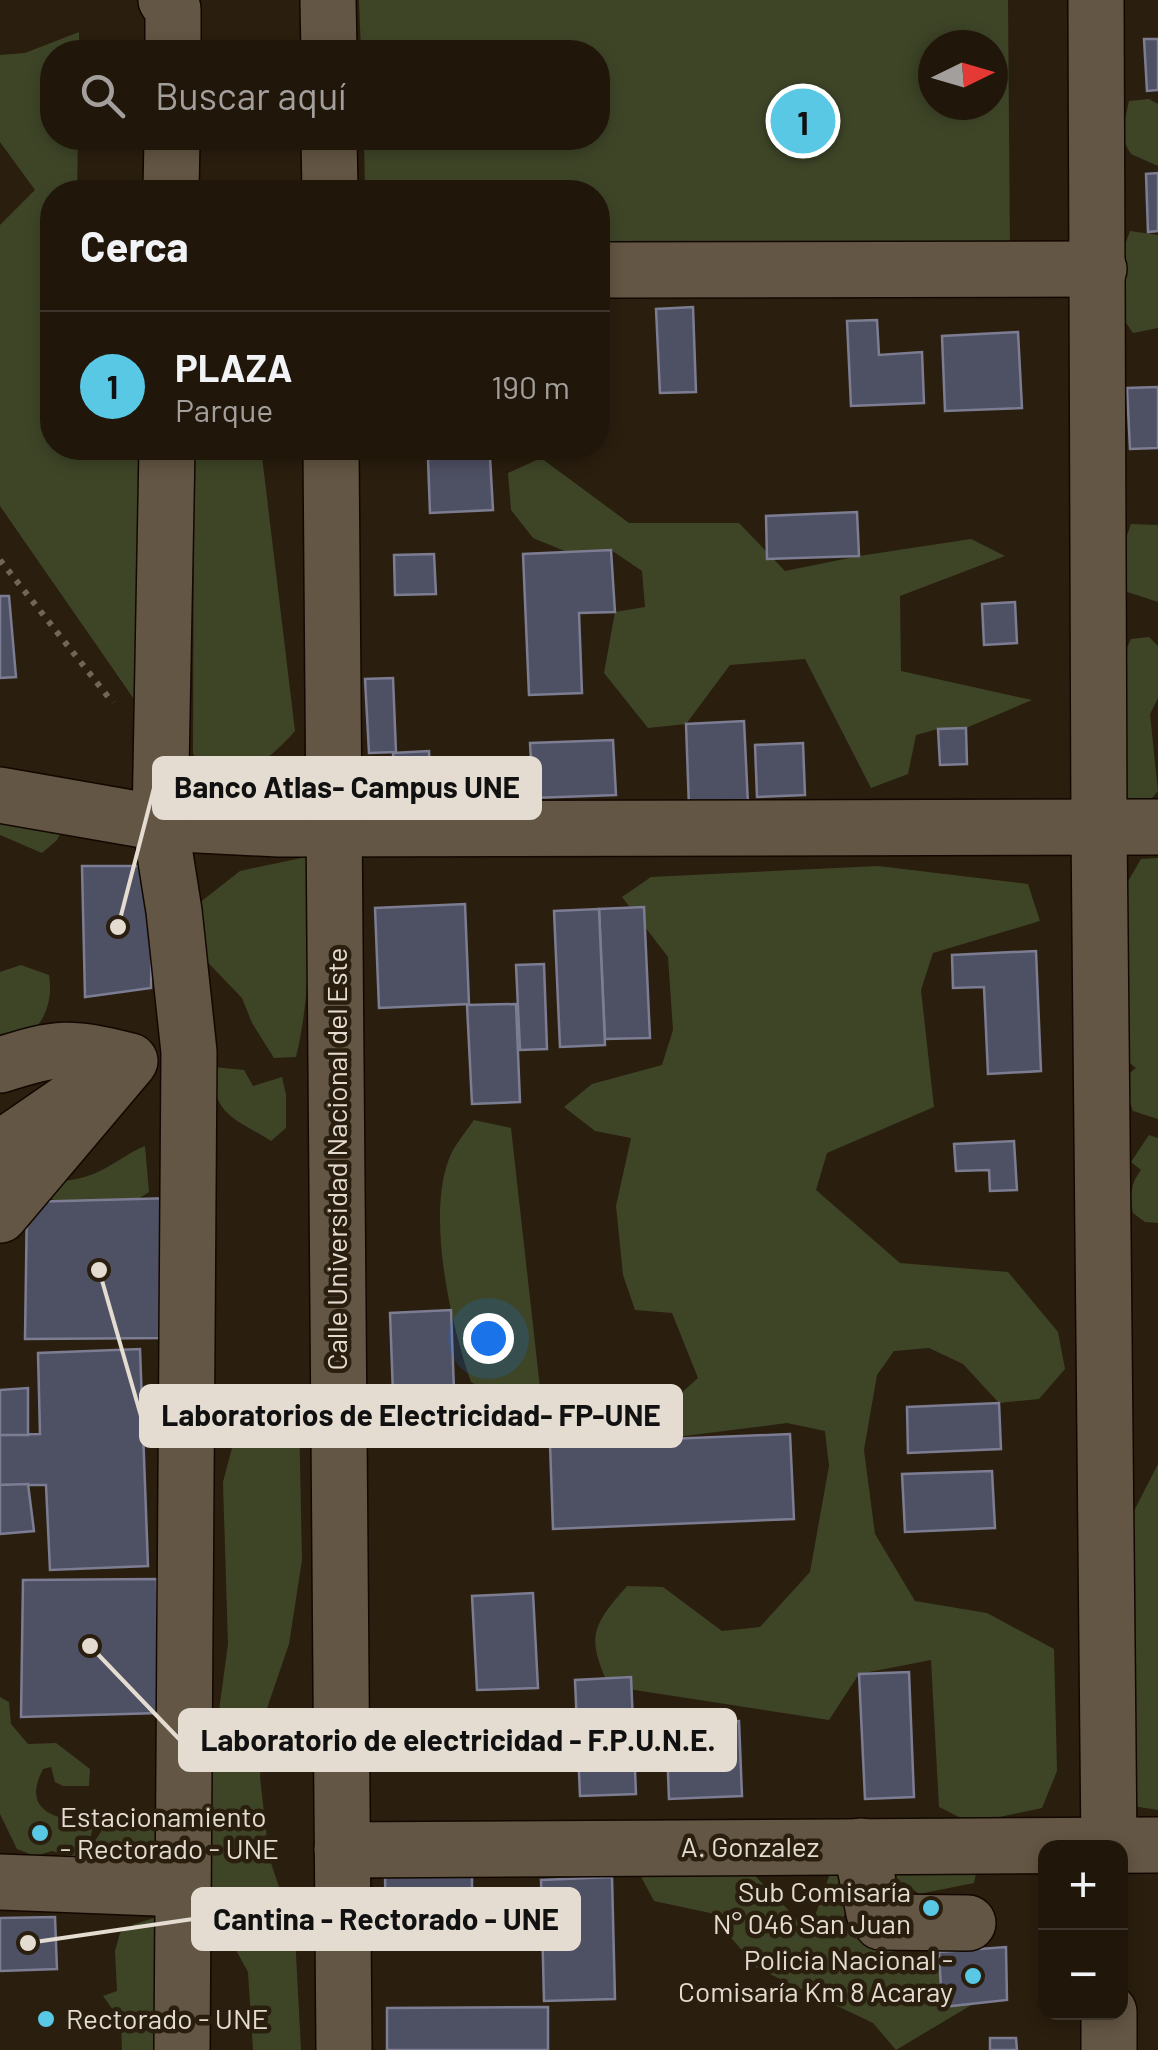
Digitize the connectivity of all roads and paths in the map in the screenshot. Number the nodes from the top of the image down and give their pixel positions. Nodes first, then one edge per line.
1 (166, 0) edge
2 (328, 0) edge
3 (1096, 0) edge
4 (173, 40) edge
5 (329, 40) edge
6 (172, 150) edge
7 (329, 150) edge
8 (172, 180) edge
9 (330, 180) edge
10 (1099, 269) junction
11 (610, 270) edge
12 (167, 460) edge
13 (331, 460) edge
14 (0, 560) edge
15 (160, 763) junction
16 (0, 796) edge
17 (160, 824) junction
18 (334, 828) junction
19 (1100, 828) junction
20 (1158, 828) edge
21 (189, 1052) junction
22 (130, 1061) junction
23 (0, 1065) edge
24 (0, 1149) edge
25 (0, 1215) edge
26 (1125, 1840) edge
27 (861, 1846) junction
28 (1038, 1846) edge
29 (342, 1850) junction
30 (0, 1882) edge
31 (183, 1890) junction
32 (968, 1923) dead end
33 (1109, 2020) edge
34 (182, 2050) edge
35 (344, 2050) edge
36 (1109, 2050) edge

1 - 4 street
2 - 5 street
3 - 10 street
6 - 8 street
7 - 9 street
10 - 11 street
10 - 19 street
12 - 15 street
13 - 18 street, Calle Universidad Nacional del Este
14 - 15 path
15 - 17 street
16 - 17 street
17 - 18 street
17 - 21 street
18 - 19 street
18 - 29 street, Calle Universidad Nacional del Este
19 - 20 street
19 - 26 street
21 - 22 street
21 - 31 street
22 - 23 street
22 - 24 street
22 - 25 street
27 - 28 street, A. Gonzalez
27 - 29 street, A. Gonzalez
27 - 32 street
29 - 35 street, Calle Universidad Nacional del Este
30 - 31 street
31 - 34 street
33 - 36 street

